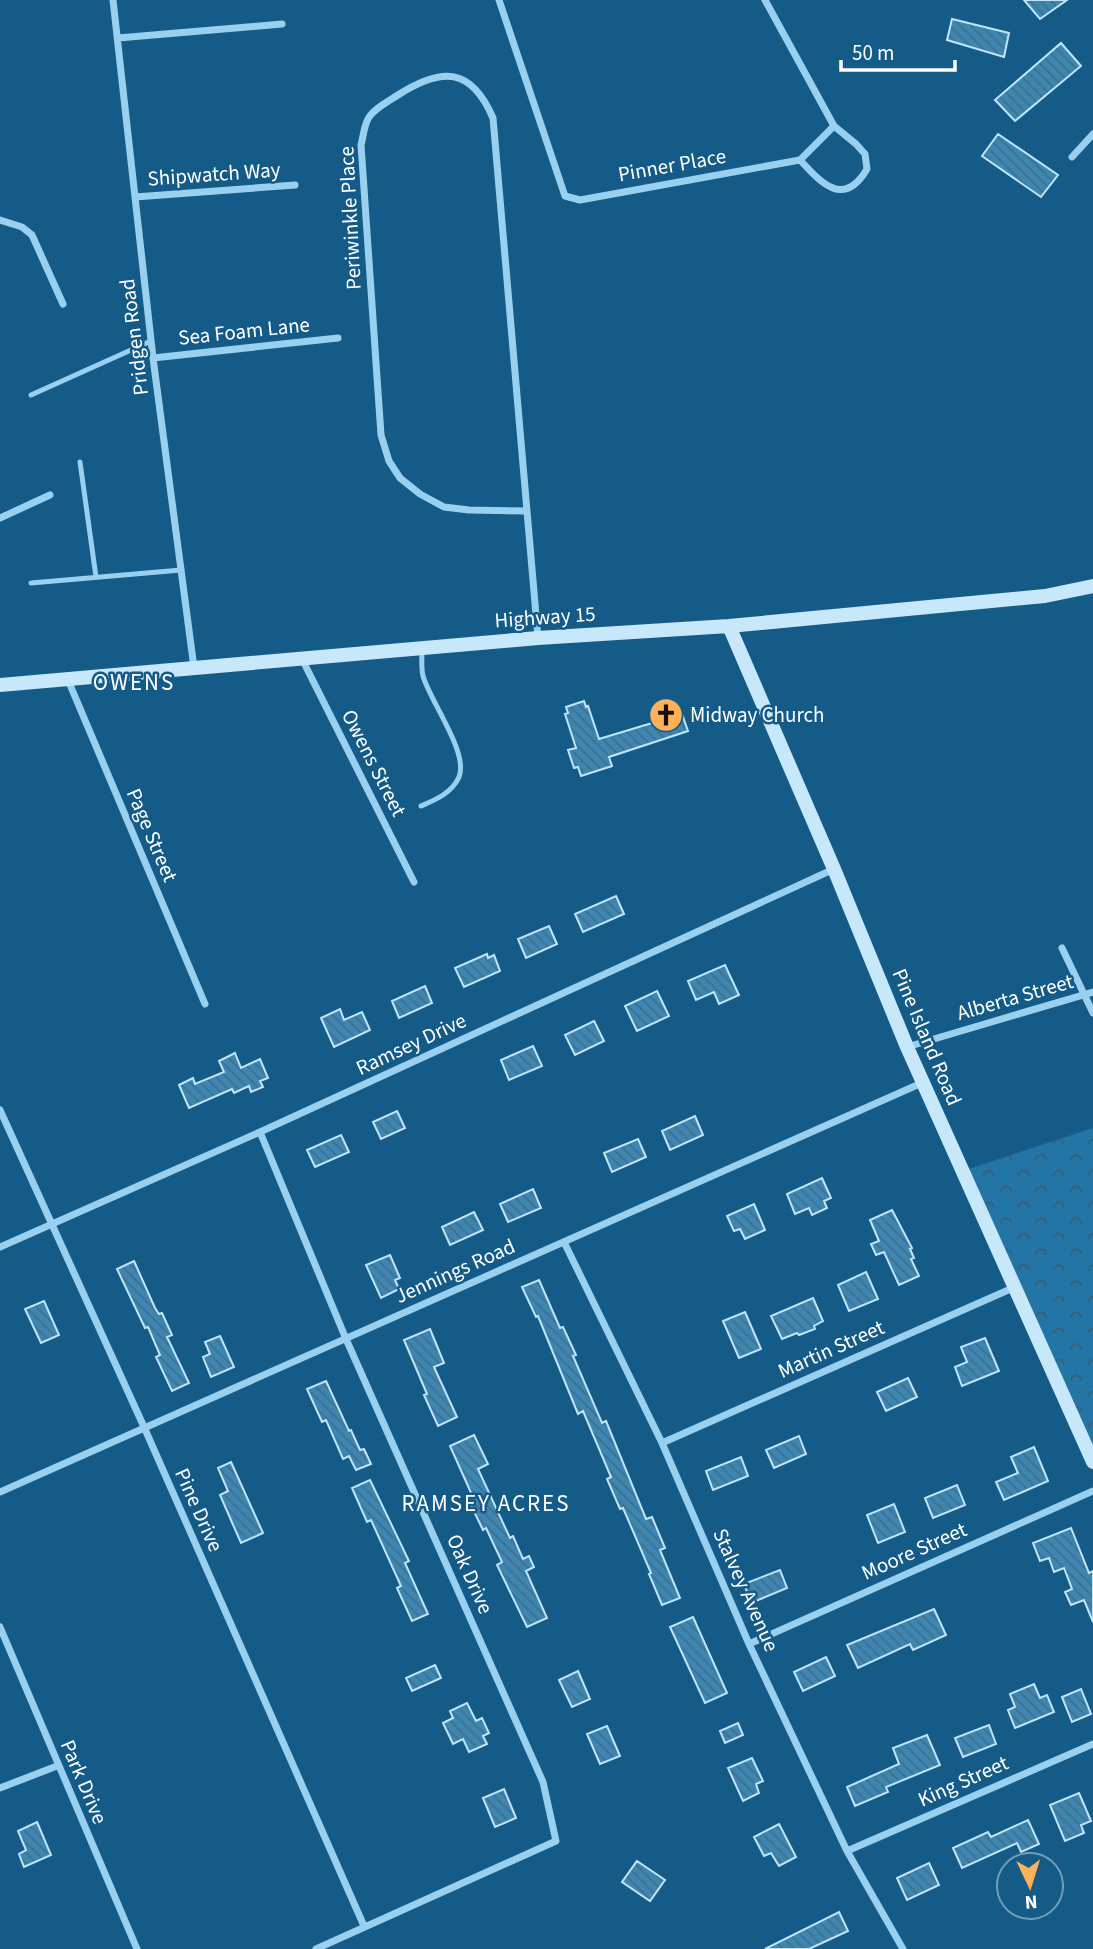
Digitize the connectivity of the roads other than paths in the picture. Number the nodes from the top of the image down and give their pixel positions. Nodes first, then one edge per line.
1 (113, 0) edge
2 (499, 0) edge
3 (765, 0) edge
4 (282, 24) dead end
5 (118, 38) junction
6 (834, 126) junction
7 (1093, 134) edge
8 (1072, 157) dead end
9 (800, 159) junction
10 (295, 185) dead end
11 (135, 197) junction
12 (0, 220) edge
13 (63, 304) dead end
14 (338, 338) dead end
15 (151, 341) junction
16 (153, 358) junction
17 (31, 395) dead end
18 (80, 462) dead end
19 (50, 495) dead end
20 (527, 512) junction
21 (0, 518) edge
22 (181, 570) junction
23 (96, 577) junction
24 (30, 583) dead end
25 (1093, 586) edge
26 (729, 626) junction
27 (538, 638) junction
28 (422, 649) junction
29 (302, 659) junction
30 (194, 668) junction
31 (68, 680) junction
32 (0, 685) edge
33 (421, 806) dead end
34 (834, 869) junction
35 (414, 882) dead end
36 (1062, 948) dead end
37 (1089, 993) edge
38 (205, 1004) dead end
39 (1093, 1013) edge
40 (907, 1047) junction
41 (924, 1082) junction
42 (0, 1110) edge
43 (260, 1132) junction
44 (51, 1224) junction
45 (564, 1242) junction
46 (0, 1247) edge
47 (1015, 1287) junction
48 (346, 1339) junction
49 (144, 1427) junction
50 (662, 1443) junction
51 (1093, 1462) edge
52 (1093, 1491) edge
53 (0, 1492) edge
54 (0, 1627) edge
55 (749, 1644) junction
56 (1093, 1744) edge
57 (57, 1766) junction
58 (0, 1788) edge
59 (847, 1851) junction
60 (364, 1926) junction
61 (137, 1949) edge
62 (317, 1949) edge
63 (903, 1949) edge

1 - 5 street, Pridgen Road
2 - 9 street, Pinner Place
3 - 6 street
4 - 5 street
5 - 11 street, Pridgen Road
6 - 9 street
6 - 9 street
7 - 8 street
10 - 11 street, Shipwatch Way
11 - 15 street, Pridgen Road
12 - 13 street
14 - 16 street, Sea Foam Lane
15 - 16 street, Pridgen Road
15 - 17 lane
16 - 22 street, Pridgen Road
18 - 23 lane
19 - 21 street
20 - 20 street, Periwinkle Place
20 - 27 street, Periwinkle Place
22 - 23 lane
22 - 30 street, Pridgen Road
23 - 24 lane
25 - 26 main road, Highway 15
26 - 27 main road, Highway 15
26 - 34 main road, Pine Island Road
27 - 28 main road, Highway 15
28 - 29 main road, Highway 15
28 - 33 lane
29 - 30 main road, Highway 15
29 - 35 street, Owens Street
30 - 31 main road, Highway 15
31 - 32 main road, Highway 15
31 - 38 street, Page Street
34 - 40 main road, Pine Island Road
34 - 43 street, Ramsey Drive
36 - 37 street
37 - 39 street
37 - 40 street, Alberta Street
40 - 41 main road, Pine Island Road
41 - 45 street, Jennings Road
41 - 47 main road, Pine Island Road
42 - 44 street, Pine Drive
43 - 44 street, Ramsey Drive
43 - 48 street, Oak Drive
44 - 46 street, Ramsey Drive
44 - 49 street, Pine Drive
45 - 48 street, Jennings Road
45 - 50 street, Stalvey Avenue
47 - 50 street, Martin Street
47 - 51 main road, Pine Island Road
48 - 49 street, Jennings Road
48 - 60 street, Oak Drive
49 - 53 street, Jennings Road
49 - 60 street, Pine Drive
50 - 55 street, Stalvey Avenue
52 - 55 street, Moore Street
54 - 57 street, Park Drive
55 - 59 street, Stalvey Avenue
56 - 59 street, King Street
57 - 58 street
57 - 61 street, Park Drive
59 - 63 street, Stalvey Avenue
60 - 62 street

